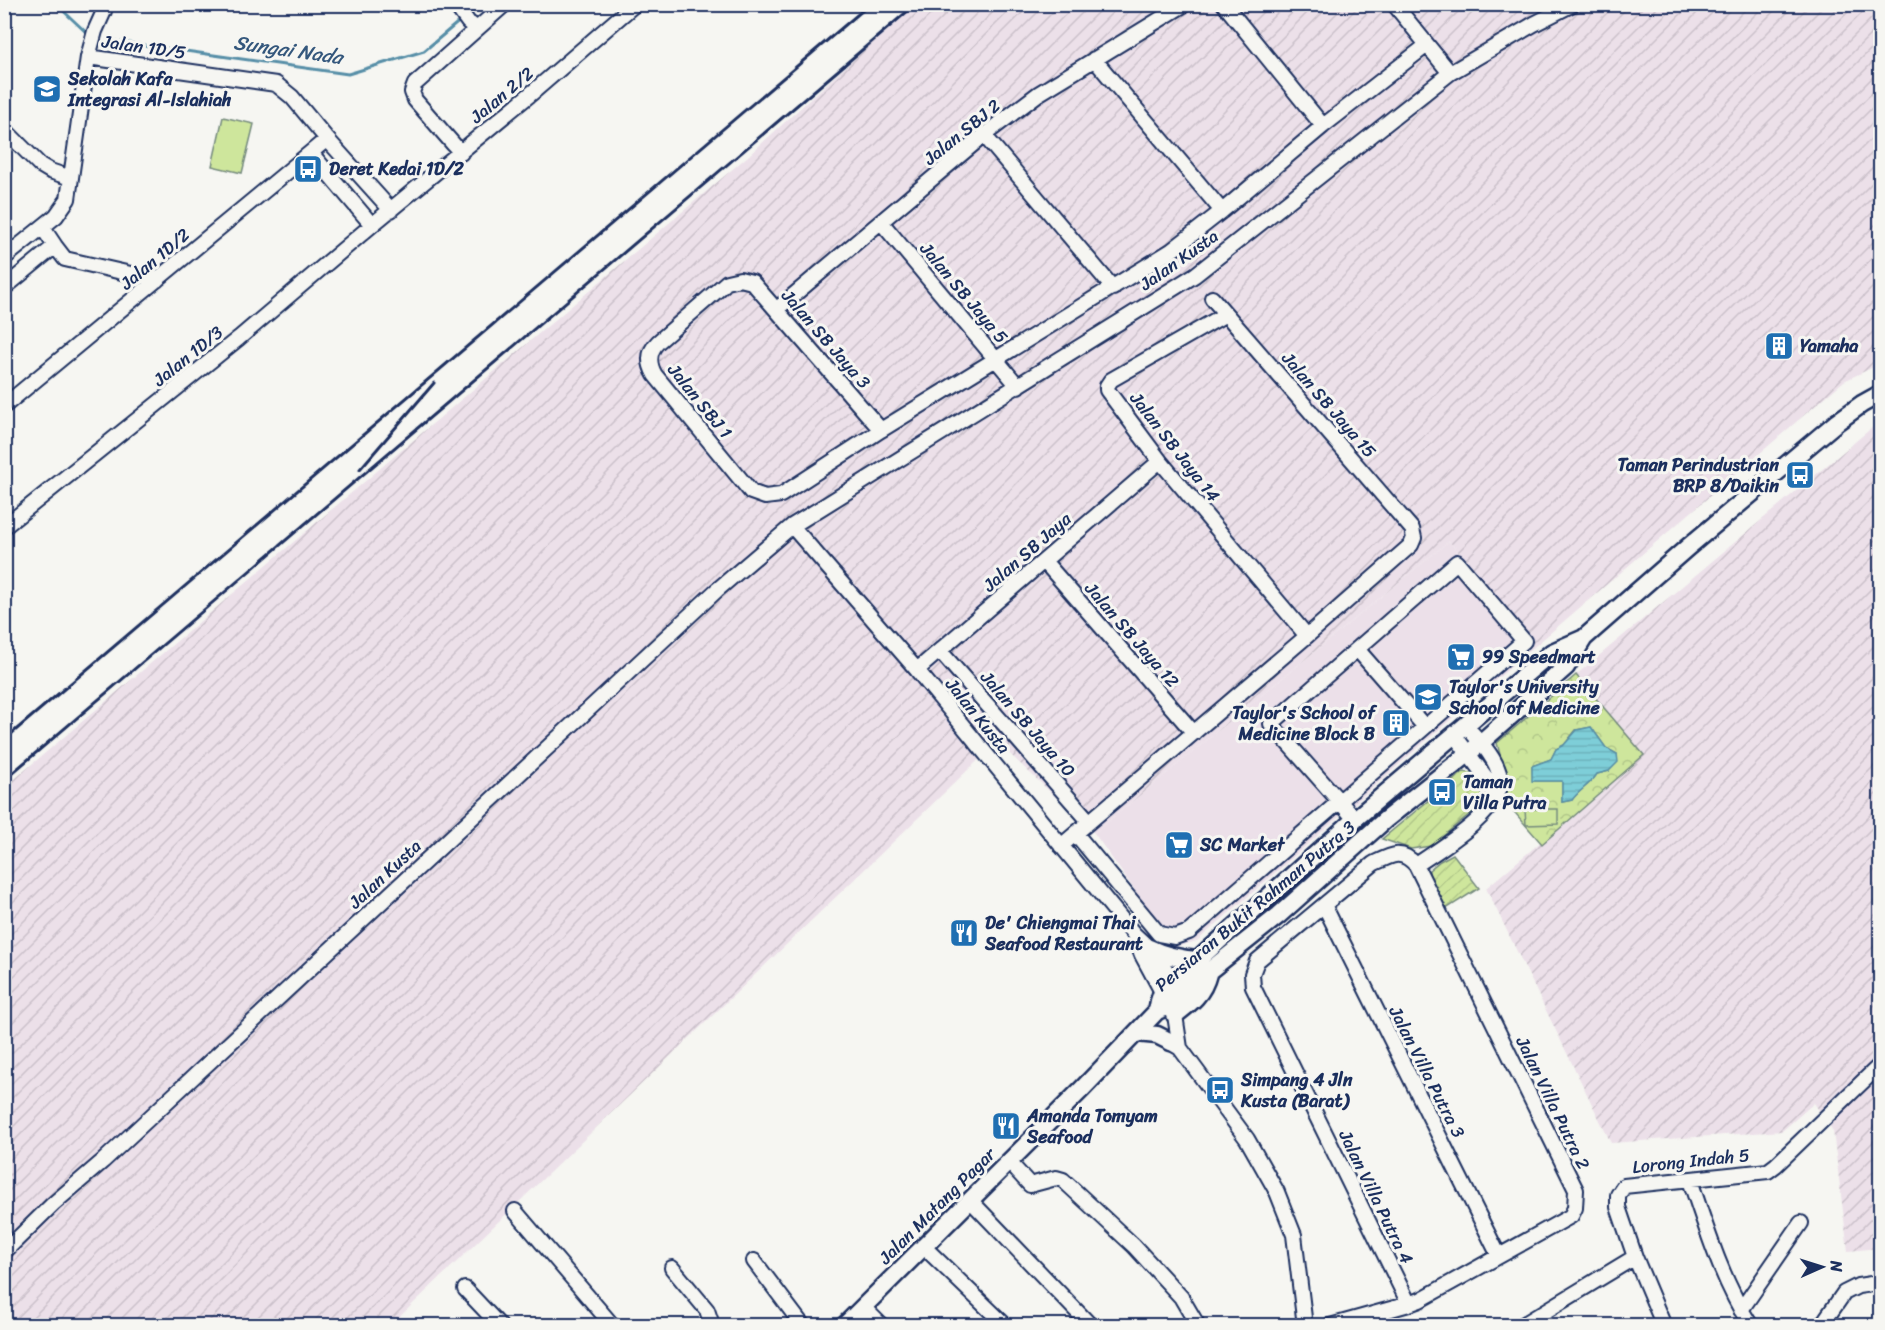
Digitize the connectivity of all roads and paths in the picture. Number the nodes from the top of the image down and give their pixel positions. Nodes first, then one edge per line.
1 (505, 4) edge
2 (635, 4) edge
3 (1185, 4) edge
4 (1224, 4) edge
5 (1394, 4) edge
6 (1573, 4) edge
7 (106, 7) edge
8 (457, 8) edge
9 (472, 26) junction
10 (1427, 45) junction
11 (88, 57) junction
12 (1094, 59) junction
13 (1450, 73) junction
14 (1323, 126) junction
15 (4, 129) edge
16 (984, 135) junction
17 (327, 140) junction
18 (311, 153) junction
19 (461, 153) junction
20 (71, 178) junction
21 (391, 210) junction
22 (1222, 211) junction
23 (881, 222) junction
24 (372, 225) junction
25 (43, 228) junction
26 (55, 246) junction
27 (4, 258) edge
28 (740, 279) joint
29 (157, 280) junction
30 (4, 288) edge
31 (1113, 288) junction
32 (1212, 298) dead end
33 (777, 309) junction
34 (1226, 314) junction
35 (996, 360) junction
36 (1018, 386) junction
37 (1881, 394) edge
38 (4, 406) edge
39 (881, 430) junction
40 (1160, 461) junction
41 (4, 526) edge
42 (792, 526) junction
43 (1044, 561) junction
44 (1307, 636) junction
45 (1584, 638) junction
46 (1357, 649) junction
47 (940, 651) junction
48 (917, 670) junction
49 (1425, 727) junction
50 (1460, 731) junction
51 (1194, 733) junction
52 (1474, 748) junction
53 (1339, 801) junction
54 (1355, 819) junction
55 (1089, 821) junction
56 (1076, 834) junction
57 (1061, 846) junction
58 (1100, 862) junction
59 (1416, 865) junction
60 (1085, 875) junction
61 (1324, 905) junction
62 (1255, 908) junction
63 (1280, 915) junction
64 (1133, 933) junction
65 (1149, 948) junction
66 (1204, 965) junction
67 (1168, 1002) junction
68 (1137, 1033) junction
69 (1175, 1045) junction
70 (1881, 1065) edge
71 (1009, 1162) junction
72 (1690, 1180) junction
73 (970, 1200) junction
74 (515, 1211) dead end
75 (1801, 1223) dead end
76 (922, 1246) junction
77 (4, 1252) edge
78 (1499, 1256) junction
79 (1635, 1257) junction
80 (754, 1261) dead end
81 (672, 1268) dead end
82 (1878, 1283) dead end
83 (465, 1289) dead end
84 (1409, 1304) junction
85 (863, 1307) junction
86 (1741, 1310) junction
87 (500, 1326) edge
88 (613, 1326) edge
89 (713, 1326) edge
90 (803, 1326) edge
91 (844, 1326) edge
92 (882, 1326) edge
93 (1006, 1326) edge
94 (1091, 1326) edge
95 (1198, 1326) edge
96 (1305, 1326) edge
97 (1330, 1326) edge
98 (1521, 1326) edge
99 (1664, 1326) edge
100 (1750, 1326) edge
101 (1821, 1326) edge

1 - 9 street
2 - 19 street, Jalan 2/2
3 - 12 street, Jalan SBJ 2
4 - 14 street
5 - 10 street
6 - 13 street, Jalan Kusta
7 - 11 street
8 - 9 street
9 - 19 street
10 - 13 street
10 - 14 street
11 - 17 street, Jalan 1D/5
11 - 20 street
12 - 16 street, Jalan SBJ 2
12 - 22 street
13 - 36 street, Jalan Kusta
14 - 22 street
15 - 20 street
16 - 23 street, Jalan SBJ 2
16 - 31 street
17 - 18 street, Jalan 1D/2
17 - 21 street, Jalan 1D/5
18 - 24 street
18 - 29 street, Jalan 1D/2
19 - 21 street, Jalan 2/2
20 - 25 street
21 - 24 street, Jalan 1D/3
22 - 31 street
23 - 33 street, Jalan SBJ 2
23 - 35 street, Jalan SB Jaya 5
24 - 41 street, Jalan 1D/3
25 - 26 street
25 - 27 street
26 - 29 street
26 - 30 street
28 - 33 street, Jalan SB Jaya 3
28 - 39 street, Jalan SBJ 1
29 - 38 street, Jalan 1D/2
31 - 35 street
32 - 34 street, Jalan SB Jaya 15
33 - 39 street, Jalan SB Jaya 3
34 - 40 street, Jalan SB Jaya 14
34 - 44 street, Jalan SB Jaya 15
35 - 36 street, Jalan SB Jaya 5
35 - 39 street
36 - 42 street, Jalan Kusta
37 - 45 main road, Persiaran Bukit Rahman Putra 3
40 - 43 street, Jalan SB Jaya
40 - 44 street, Jalan SB Jaya 14
42 - 48 street, Jalan Kusta
42 - 77 street, Jalan Kusta
43 - 47 street, Jalan SB Jaya
43 - 51 street, Jalan SB Jaya 12
44 - 51 street
45 - 50 main road, Persiaran Bukit Rahman Putra 3
45 - 52 main road, Persiaran Bukit Rahman Putra 3
46 - 49 street
46 - 49 street
46 - 53 street
47 - 48 street, Jalan SB Jaya
47 - 55 street, Jalan SB Jaya 10
48 - 57 street, Jalan Kusta
49 - 53 street
50 - 52 street
50 - 54 main road, Persiaran Bukit Rahman Putra 3
51 - 55 street
52 - 59 street
52 - 63 main road, Persiaran Bukit Rahman Putra 3
53 - 54 street
53 - 58 street
54 - 62 main road, Persiaran Bukit Rahman Putra 3
55 - 56 street
56 - 57 street
56 - 58 street
57 - 60 street, Jalan Kusta
58 - 60 street
59 - 61 street, Jalan Villa Putra 4
59 - 78 street, Jalan Villa Putra 2
60 - 64 street, Jalan Kusta
61 - 78 street, Jalan Villa Putra 3
61 - 84 street, Jalan Villa Putra 4
62 - 63 main road
62 - 66 main road, Persiaran Bukit Rahman Putra 3
63 - 66 main road, Persiaran Bukit Rahman Putra 3
64 - 65 street, Jalan Kusta
64 - 67 street, Jalan Kusta
65 - 66 main road
65 - 67 street, Jalan Kusta
66 - 67 main road, Persiaran Bukit Rahman Putra 3
66 - 67 main road
67 - 68 main road, Jalan Matang Pagar
67 - 69 street
68 - 69 main road
68 - 71 main road, Jalan Matang Pagar
69 - 96 street
70 - 72 street, Lorong Indah 5
71 - 73 main road, Jalan Matang Pagar
71 - 95 street
72 - 79 street, Lorong Indah 5
72 - 86 street
73 - 76 main road, Jalan Matang Pagar
73 - 94 street
74 - 88 street
75 - 86 street
76 - 85 main road, Jalan Matang Pagar
76 - 93 street
78 - 84 street, Jalan Villa Putra 2
79 - 98 street
79 - 99 street, Lorong Indah 5
80 - 90 street
81 - 89 street
82 - 101 street
83 - 87 street
84 - 97 street, Jalan Villa Putra 2
85 - 91 main road, Jalan Matang Pagar
85 - 92 street
86 - 100 street

